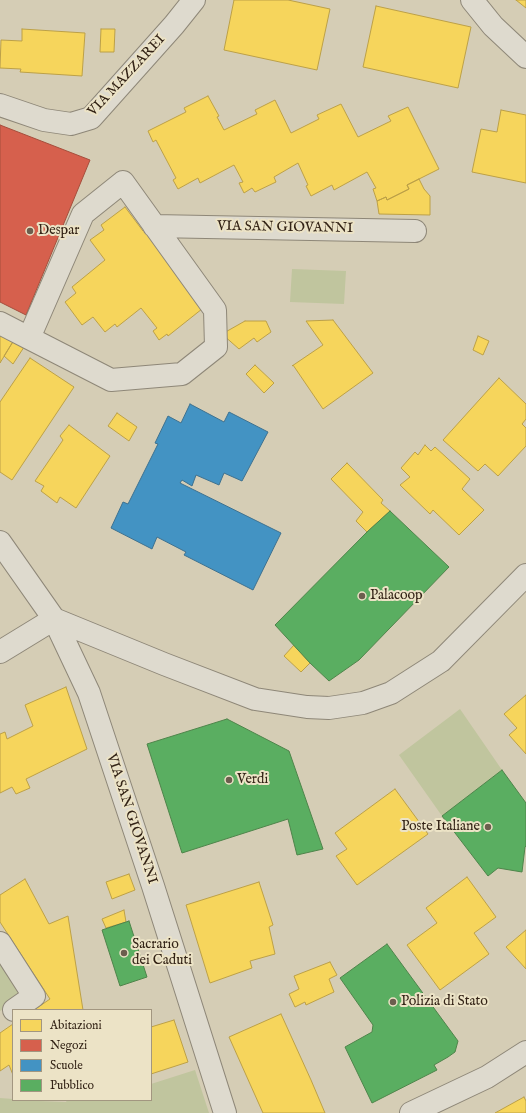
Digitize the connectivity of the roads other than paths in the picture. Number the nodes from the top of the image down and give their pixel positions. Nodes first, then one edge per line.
1 (194, 0) edge
2 (472, 0) edge
3 (526, 57) edge
4 (0, 105) edge
5 (154, 226) junction
6 (415, 231) dead end
7 (0, 323) edge
8 (29, 338) junction
9 (0, 542) edge
10 (526, 575) edge
11 (54, 618) junction
12 (0, 652) edge
13 (0, 943) edge
14 (14, 1009) edge
15 (12, 1011) edge
16 (0, 1019) edge
17 (525, 1055) edge
18 (225, 1113) edge
19 (411, 1113) edge

1 - 4 street, VIA MAZZAREI
2 - 3 street
5 - 6 street, VIA SAN GIOVANNI
5 - 8 street
5 - 8 street
7 - 8 street
9 - 11 street, VIA SAN GIOVANNI
10 - 11 street
11 - 12 street
11 - 18 street, VIA SAN GIOVANNI
13 - 14 street
15 - 16 street
17 - 19 street

